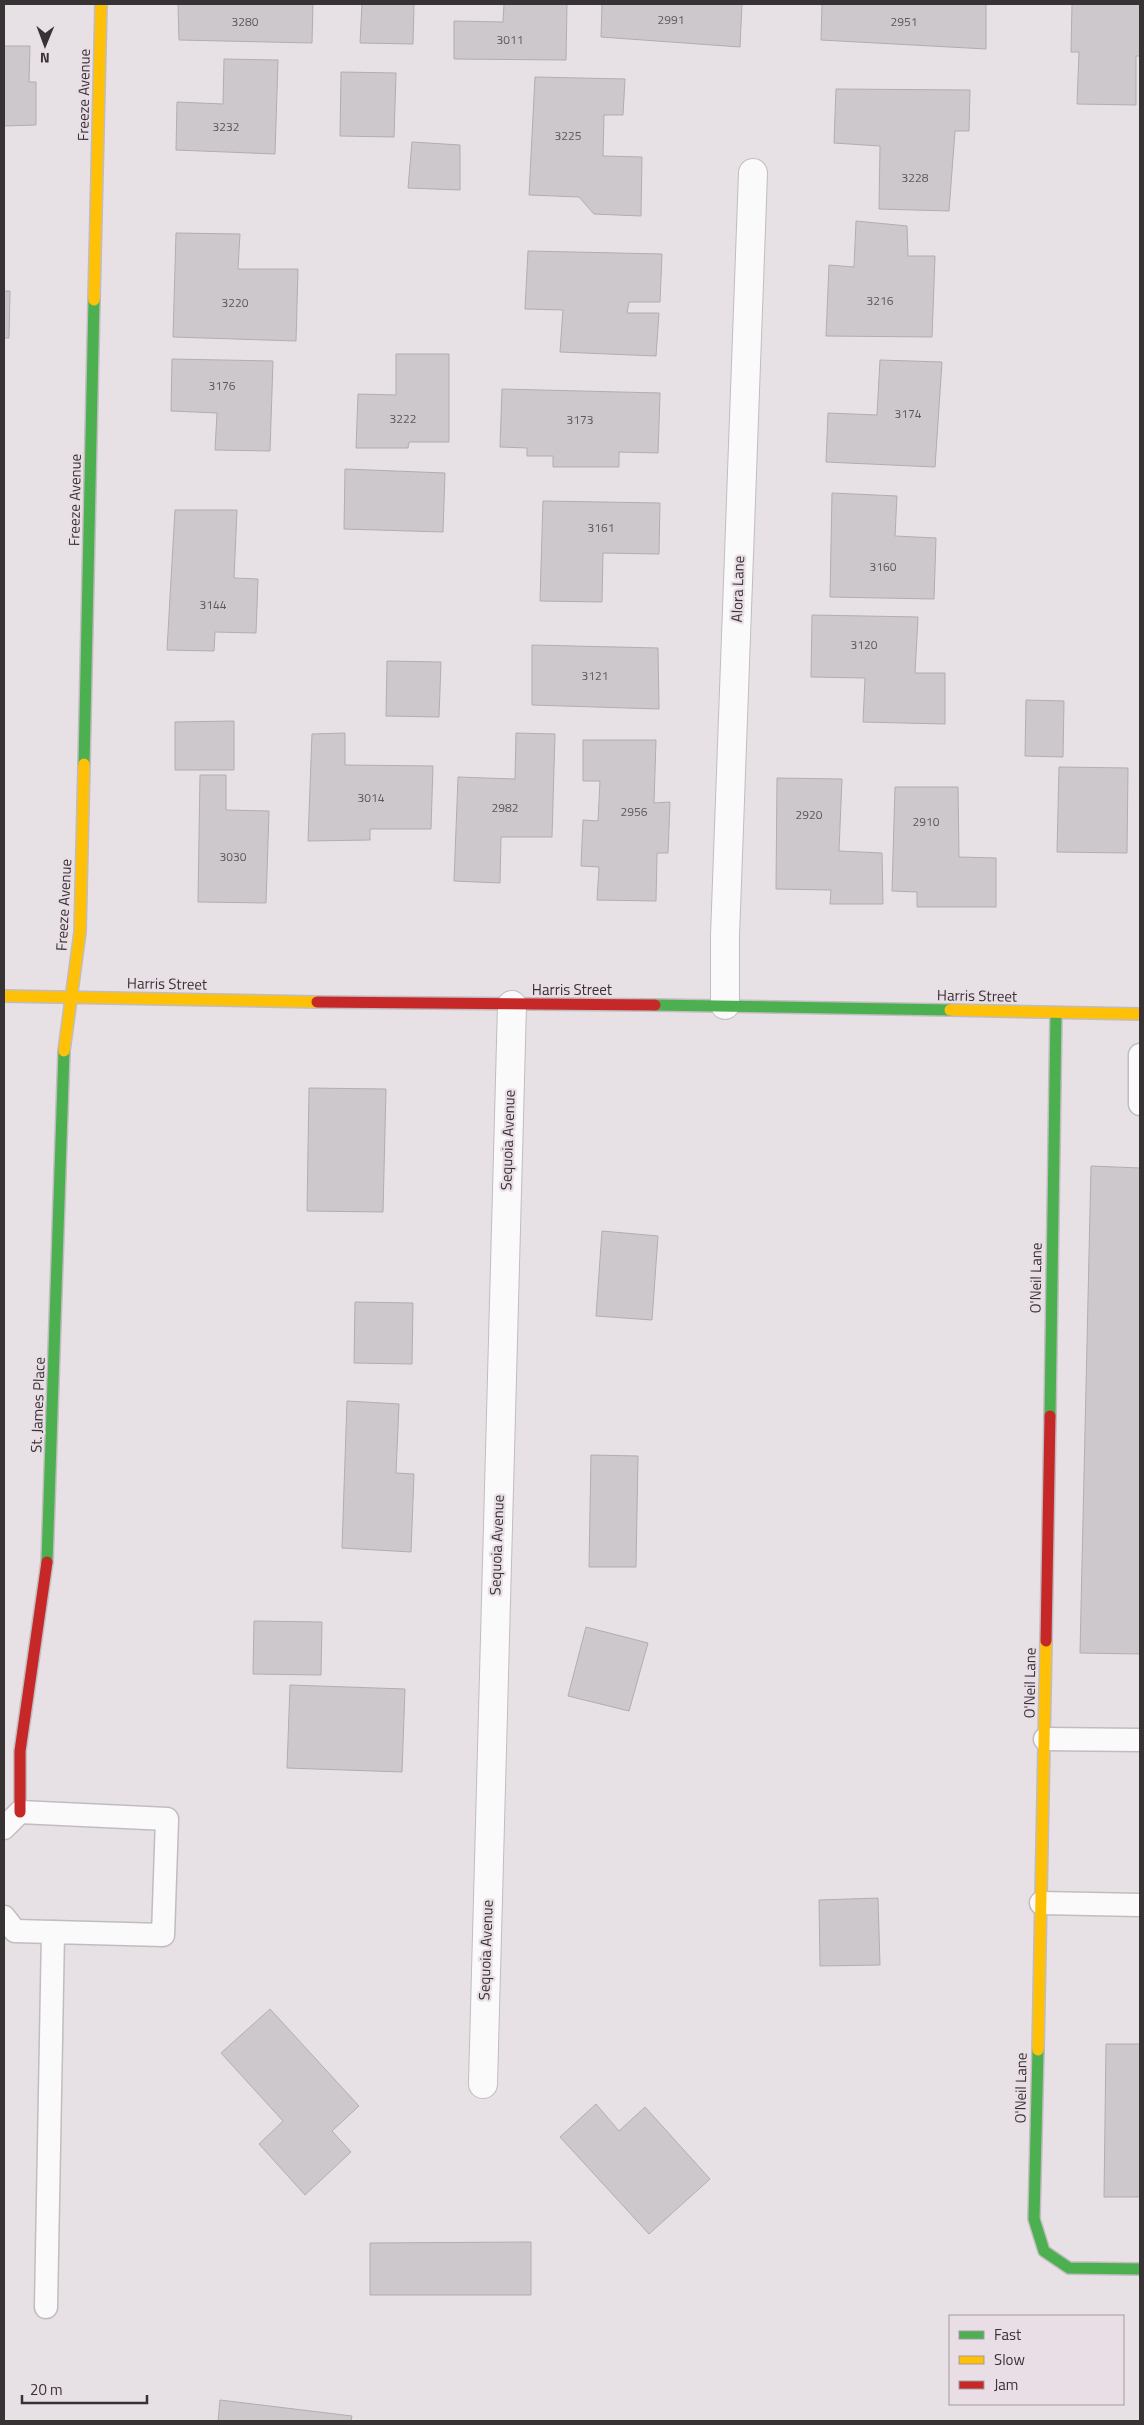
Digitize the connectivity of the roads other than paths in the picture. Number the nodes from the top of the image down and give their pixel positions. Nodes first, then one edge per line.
1 (101, 4) edge
2 (753, 173) dead end
3 (4, 996) edge
4 (71, 997) junction
5 (512, 1005) junction
6 (725, 1005) junction
7 (1056, 1013) junction
8 (1140, 1014) edge
9 (1140, 1055) edge
10 (1140, 1104) edge
11 (1045, 1739) junction
12 (1140, 1740) edge
13 (20, 1812) junction
14 (4, 1828) edge
15 (1041, 1903) junction
16 (1140, 1905) edge
17 (4, 1917) edge
18 (53, 1932) junction
19 (483, 2084) dead end
20 (1140, 2269) edge
21 (46, 2306) dead end

1 - 4 street, Freeze Avenue
2 - 6 street, Alora Lane
3 - 4 street, Harris Street
4 - 5 street, Harris Street
4 - 13 street, St. James Place
5 - 6 street, Harris Street
5 - 19 street, Sequoia Avenue
6 - 7 street, Harris Street
7 - 8 street, Harris Street
7 - 11 street, O'Neil Lane
9 - 10 lane
11 - 12 lane
11 - 15 street, O'Neil Lane
13 - 14 lane
13 - 18 lane
15 - 16 lane
15 - 20 street, O'Neil Lane
17 - 18 lane
18 - 21 lane

